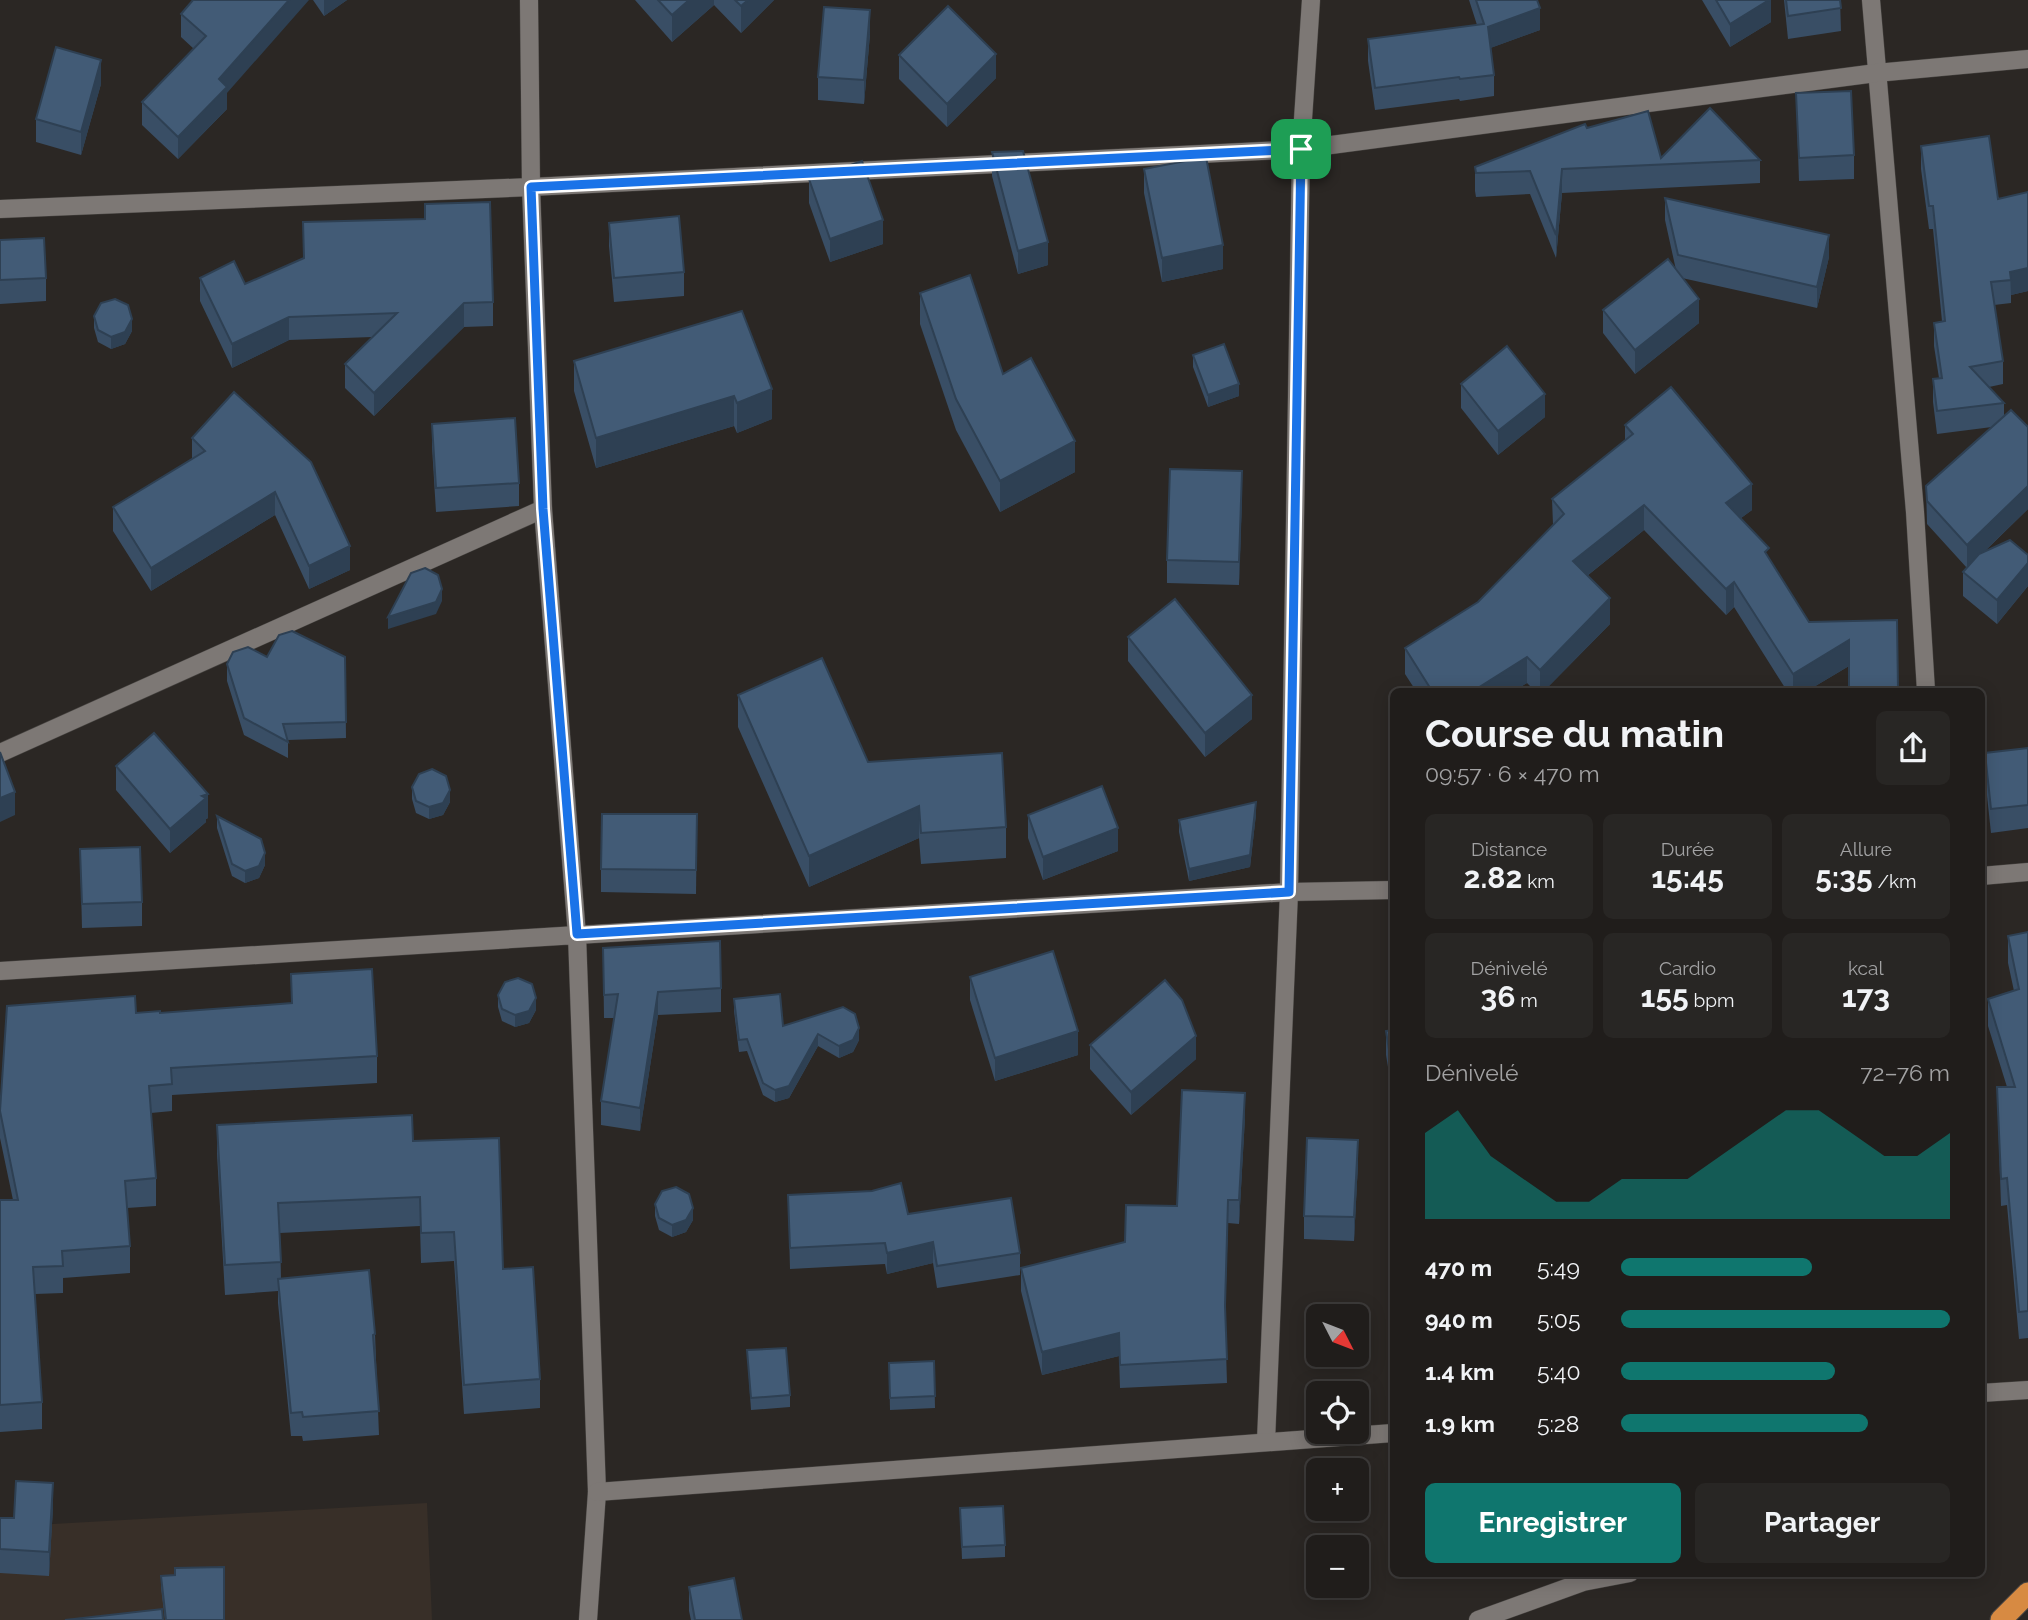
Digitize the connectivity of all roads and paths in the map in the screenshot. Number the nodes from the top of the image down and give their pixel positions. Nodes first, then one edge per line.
1 (529, 0) edge
2 (1311, 0) edge
3 (1871, 0) edge
4 (2028, 59) edge
5 (1876, 73) junction
6 (1301, 149) junction
7 (531, 187) junction
8 (0, 209) edge
9 (543, 509) junction
10 (1926, 688) edge
11 (0, 753) edge
12 (2028, 872) edge
13 (1985, 876) edge
14 (1390, 890) edge
15 (1289, 892) junction
16 (577, 934) junction
17 (0, 971) edge
18 (2028, 1390) edge
19 (1985, 1393) edge
20 (1390, 1433) edge
21 (1266, 1441) junction
22 (597, 1492) junction
23 (1609, 1577) edge
24 (2028, 1593) edge
25 (588, 1620) edge
26 (1478, 1620) edge
27 (2001, 1620) edge

1 - 7 street
2 - 6 street
3 - 5 street
4 - 5 street
5 - 6 street
5 - 10 street
6 - 7 street
6 - 15 street
7 - 8 street
7 - 9 street
9 - 11 street
9 - 16 street
12 - 13 street
14 - 15 street
15 - 16 street
15 - 21 street
16 - 17 street
16 - 22 street
18 - 19 street
20 - 21 street
21 - 22 street
22 - 25 street
23 - 26 street
24 - 27 highway

